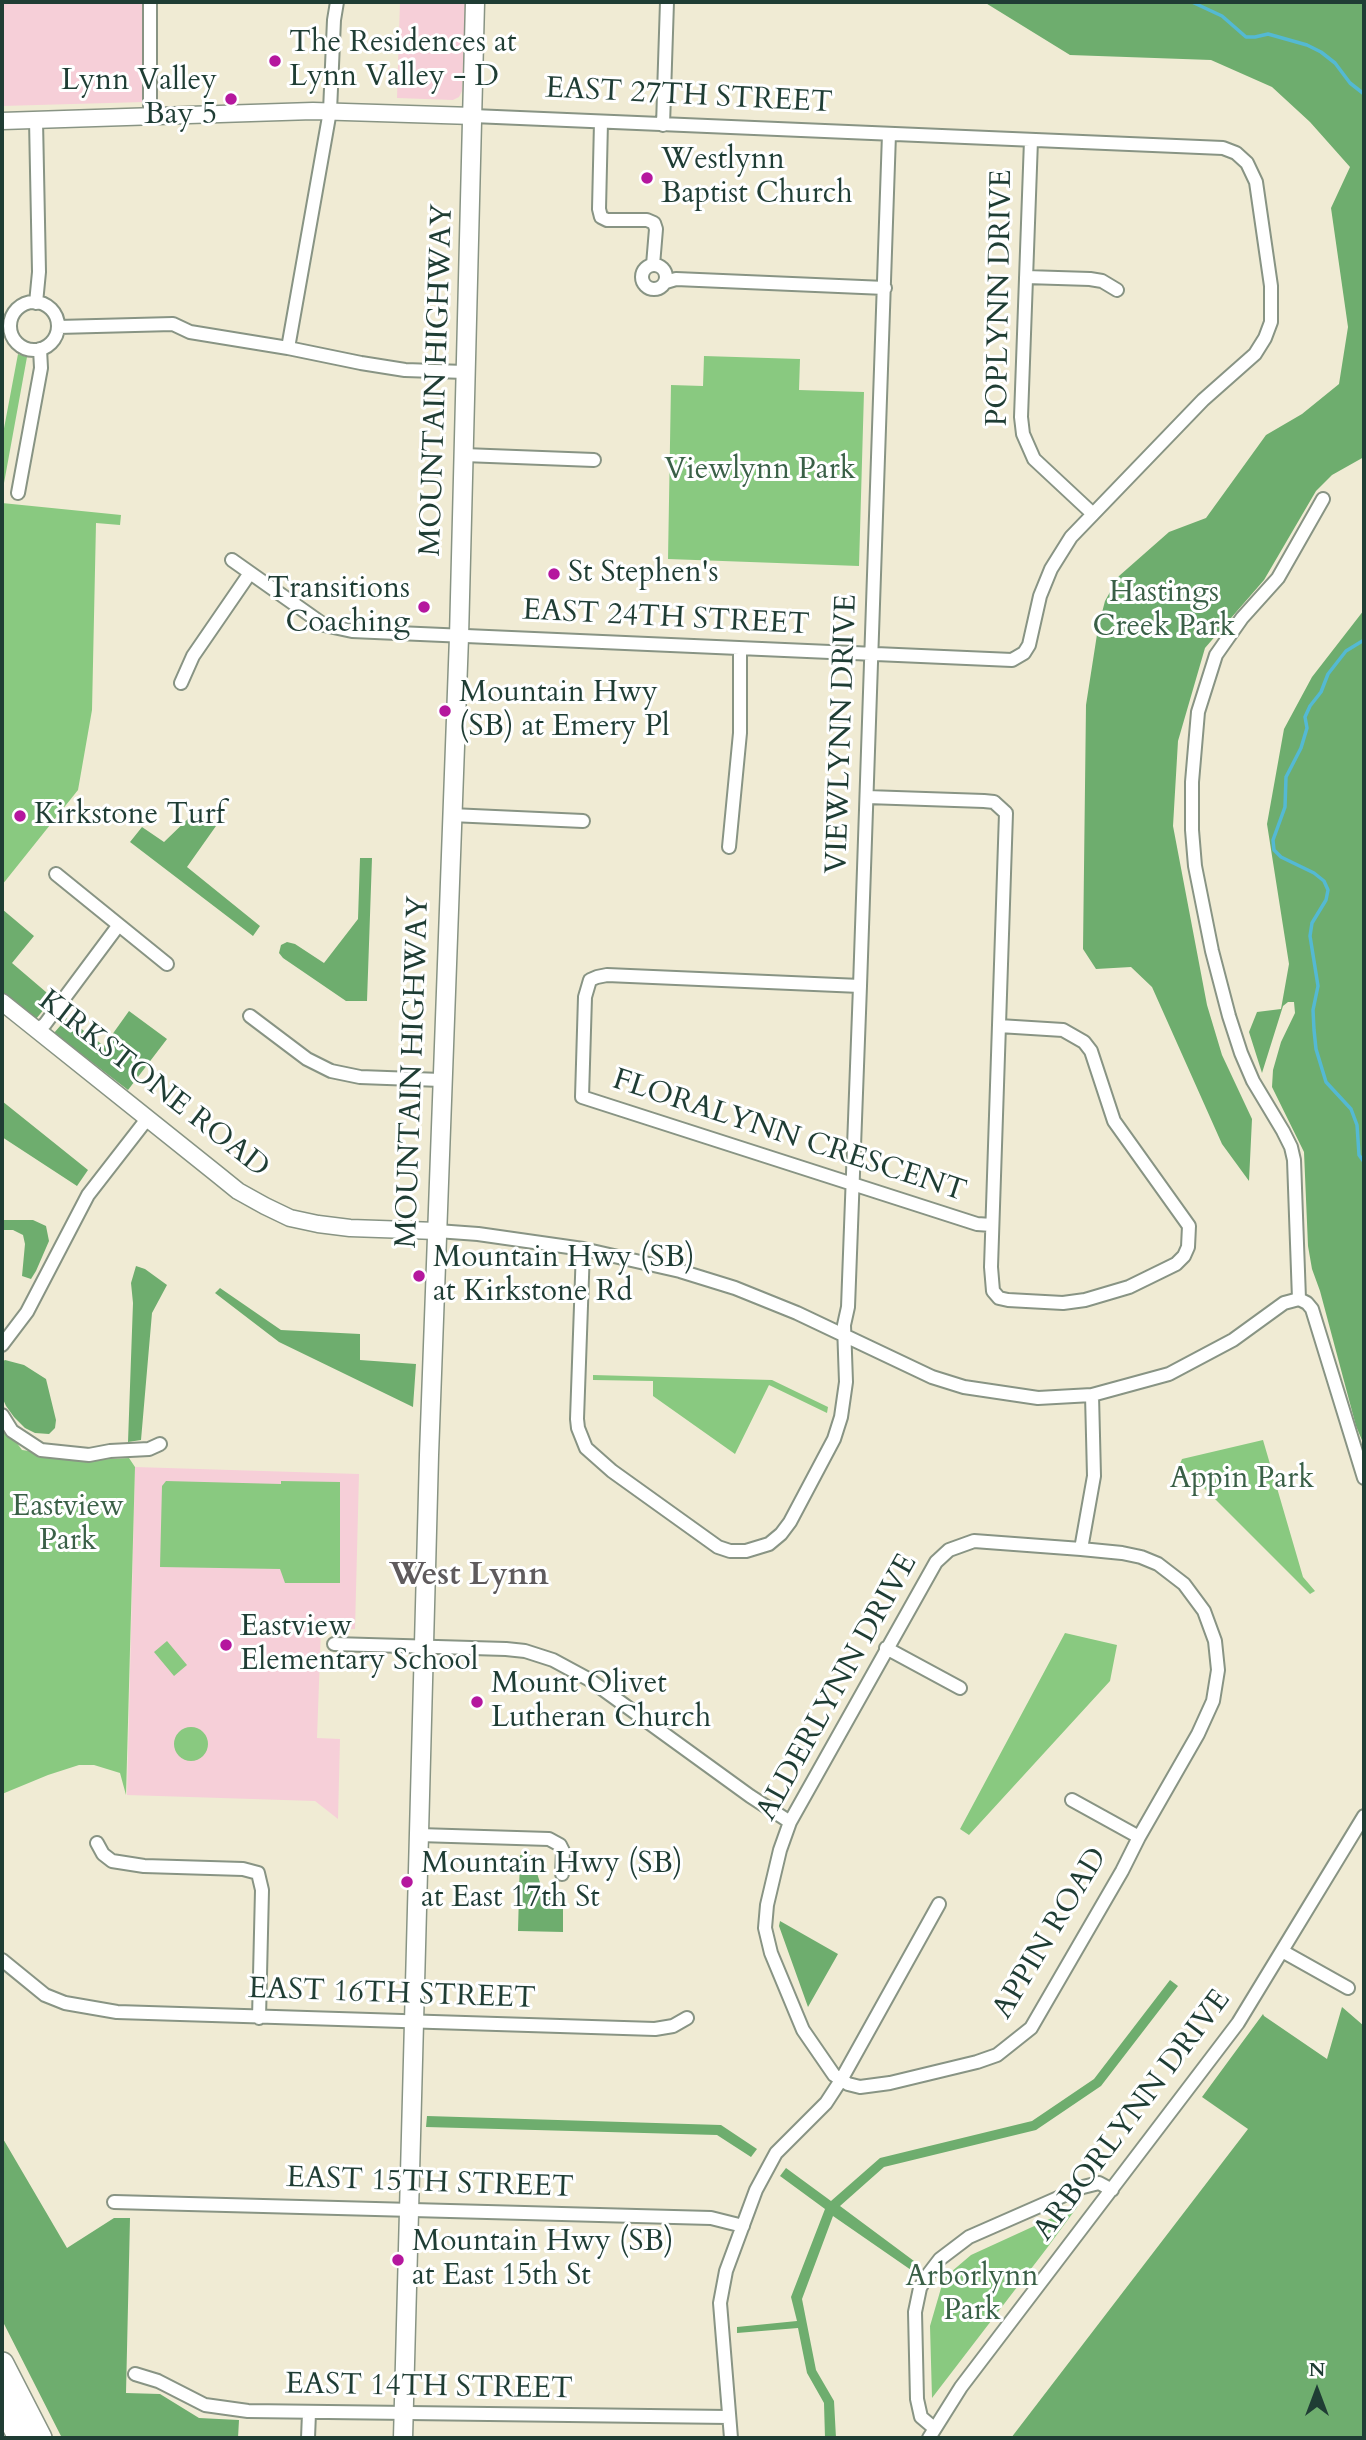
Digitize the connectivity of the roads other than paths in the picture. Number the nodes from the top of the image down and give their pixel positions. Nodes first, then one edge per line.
1 (150, 2) edge
2 (337, 2) edge
3 (475, 2) edge
4 (667, 2) edge
5 (330, 111) junction
6 (473, 116) junction
7 (150, 117) junction
8 (36, 120) junction
9 (2, 121) edge
10 (601, 122) junction
11 (663, 125) junction
12 (889, 134) junction
13 (1031, 139) junction
14 (653, 265) junction
15 (1026, 277) junction
16 (666, 282) junction
17 (885, 288) junction
18 (1117, 290) dead end
19 (36, 303) junction
20 (58, 327) junction
21 (288, 348) junction
22 (40, 349) junction
23 (465, 372) junction
24 (464, 455) junction
25 (594, 460) dead end
26 (18, 493) dead end
27 (1323, 499) dead end
28 (1093, 514) junction
29 (232, 560) dead end
30 (250, 573) junction
31 (458, 636) junction
32 (740, 649) junction
33 (872, 654) junction
34 (997, 661) joint
35 (181, 683) dead end
36 (867, 797) junction
37 (451, 815) junction
38 (583, 821) dead end
39 (729, 847) dead end
40 (56, 874) dead end
41 (118, 926) junction
42 (167, 964) dead end
43 (860, 986) junction
44 (2, 1002) edge
45 (250, 1016) dead end
46 (999, 1026) junction
47 (37, 1030) junction
48 (441, 1080) junction
49 (148, 1119) junction
50 (853, 1183) junction
51 (992, 1225) junction
52 (437, 1231) junction
53 (583, 1249) junction
54 (1299, 1299) junction
55 (845, 1335) junction
56 (2, 1345) edge
57 (1091, 1395) junction
58 (2, 1415) edge
59 (160, 1444) dead end
60 (1364, 1478) edge
61 (1081, 1549) junction
62 (334, 1644) dead end
63 (425, 1647) junction
64 (886, 1648) junction
65 (960, 1688) dead end
66 (1072, 1800) dead end
67 (1364, 1816) edge
68 (790, 1822) junction
69 (419, 1835) junction
70 (1139, 1837) junction
71 (97, 1843) dead end
72 (562, 1874) dead end
73 (939, 1905) dead end
74 (1282, 1951) junction
75 (2, 1960) edge
76 (1348, 1988) dead end
77 (259, 2018) junction
78 (687, 2018) dead end
79 (414, 2022) junction
80 (841, 2080) junction
81 (1112, 2190) junction
82 (114, 2202) dead end
83 (408, 2209) junction
84 (743, 2226) junction
85 (2, 2364) edge
86 (135, 2374) dead end
87 (2, 2402) edge
88 (309, 2413) junction
89 (402, 2415) junction
90 (730, 2417) junction
91 (931, 2433) edge
92 (20, 2438) edge
93 (40, 2438) edge
94 (308, 2438) edge
95 (403, 2438) edge
96 (731, 2438) edge

1 - 7 street
2 - 5 street
3 - 6 main road, MOUNTAIN HIGHWAY
4 - 11 street
5 - 6 street, EAST 27TH STREET
5 - 7 street, EAST 27TH STREET
5 - 21 street
6 - 10 street, EAST 27TH STREET
6 - 23 main road, MOUNTAIN HIGHWAY
7 - 8 street, EAST 27TH STREET
8 - 9 street, EAST 27TH STREET
8 - 19 street
10 - 11 street, EAST 27TH STREET
10 - 14 street
11 - 12 street, EAST 27TH STREET
12 - 13 street, EAST 27TH STREET
12 - 17 street, VIEWLYNN DRIVE
13 - 15 street, POPLYNN DRIVE
13 - 28 street, EAST 27TH STREET
14 - 16 street
14 - 16 street
15 - 18 street
15 - 28 street, POPLYNN DRIVE
16 - 17 street
17 - 33 street, VIEWLYNN DRIVE
19 - 20 street
19 - 22 street
20 - 21 street
20 - 22 street
21 - 23 street
22 - 26 street
23 - 24 main road, MOUNTAIN HIGHWAY
24 - 25 street
24 - 31 main road, MOUNTAIN HIGHWAY
27 - 54 street
28 - 34 street, EAST 27TH STREET
29 - 30 street, EAST 24TH STREET
30 - 31 street, EAST 24TH STREET
30 - 35 street
31 - 32 street, EAST 24TH STREET
31 - 37 main road, MOUNTAIN HIGHWAY
32 - 33 street, EAST 24TH STREET
32 - 39 street
33 - 34 street, EAST 24TH STREET
33 - 36 street, VIEWLYNN DRIVE
36 - 43 street, VIEWLYNN DRIVE
36 - 46 street
37 - 38 street
37 - 48 main road, MOUNTAIN HIGHWAY
40 - 41 street
41 - 42 street
41 - 47 street
43 - 50 street, VIEWLYNN DRIVE
43 - 50 street, FLORALYNN CRESCENT
44 - 47 street, KIRKSTONE ROAD
45 - 48 street
46 - 51 street
46 - 51 street
47 - 49 street, KIRKSTONE ROAD
48 - 52 main road, MOUNTAIN HIGHWAY
49 - 52 street, KIRKSTONE ROAD
49 - 56 street
50 - 51 street, FLORALYNN CRESCENT
50 - 55 street, VIEWLYNN DRIVE
52 - 53 street
52 - 63 main road, MOUNTAIN HIGHWAY
53 - 55 street
53 - 55 street, VIEWLYNN DRIVE
54 - 57 street
54 - 60 street
55 - 57 street
57 - 61 street
58 - 59 street
61 - 64 street, ALDERLYNN DRIVE
61 - 70 street, APPIN ROAD
62 - 63 street
63 - 68 street
63 - 69 main road, MOUNTAIN HIGHWAY
64 - 65 street
64 - 68 street, ALDERLYNN DRIVE
66 - 70 street
67 - 74 street, ARBORLYNN DRIVE
68 - 80 street, ALDERLYNN DRIVE
69 - 72 street
69 - 79 main road, MOUNTAIN HIGHWAY
70 - 80 street, APPIN ROAD
71 - 77 street
73 - 80 street
74 - 76 street
74 - 81 street, ARBORLYNN DRIVE
75 - 77 street, EAST 16TH STREET
77 - 79 street, EAST 16TH STREET
78 - 79 street, EAST 16TH STREET
79 - 83 main road, MOUNTAIN HIGHWAY
80 - 84 street
81 - 91 street, ARBORLYNN DRIVE
81 - 91 street
82 - 83 street, EAST 15TH STREET
83 - 84 street, EAST 15TH STREET
83 - 89 main road, MOUNTAIN HIGHWAY
84 - 90 street
85 - 93 highway
86 - 88 street, EAST 14TH STREET
87 - 92 highway
88 - 89 street, EAST 14TH STREET
88 - 94 street
89 - 90 street, EAST 14TH STREET
89 - 95 main road, MOUNTAIN HIGHWAY
90 - 96 street

